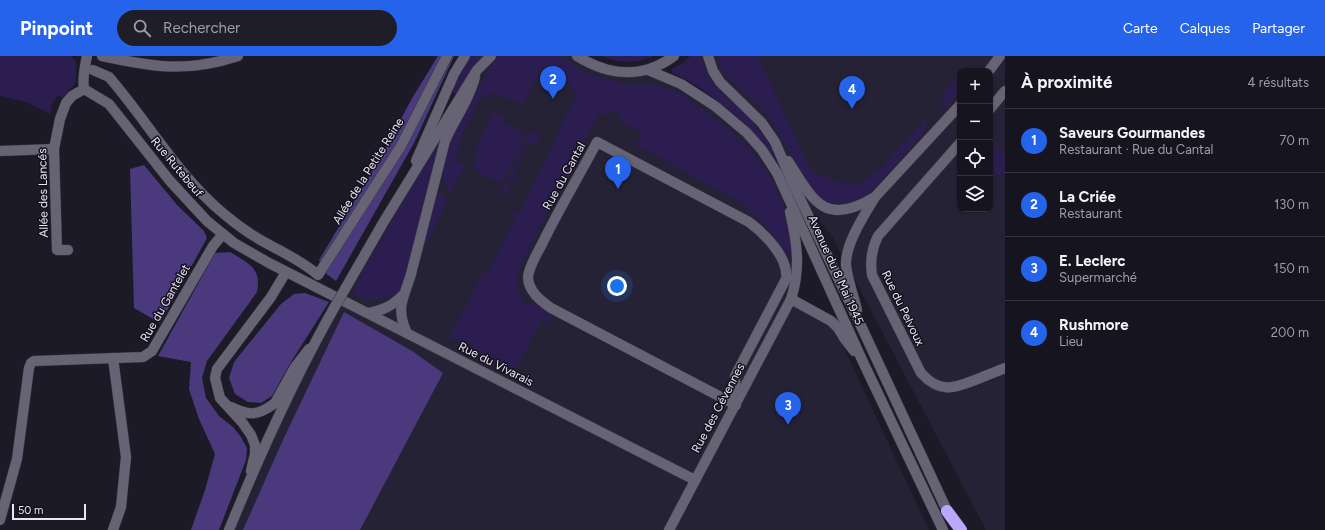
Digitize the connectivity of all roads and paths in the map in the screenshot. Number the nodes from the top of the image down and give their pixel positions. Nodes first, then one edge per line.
1 (87, 56) edge
2 (102, 56) edge
3 (238, 56) edge
4 (447, 56) edge
5 (465, 56) edge
6 (491, 56) edge
7 (577, 56) edge
8 (674, 56) edge
9 (708, 56) edge
10 (1000, 56) edge
11 (991, 68) edge
12 (93, 70) dead end
13 (477, 70) junction
14 (648, 70) junction
15 (84, 89) junction
16 (1005, 91) edge
17 (993, 105) edge
18 (957, 108) edge
19 (775, 142) junction
20 (957, 146) edge
21 (54, 149) junction
22 (0, 151) edge
23 (784, 187) junction
24 (403, 191) junction
25 (875, 197) junction
26 (222, 234) junction
27 (68, 250) dead end
28 (286, 272) junction
29 (403, 295) junction
30 (791, 299) junction
31 (368, 313) junction
32 (862, 328) junction
33 (407, 333) junction
34 (315, 341) junction
35 (113, 358) junction
36 (863, 362) junction
37 (1005, 368) edge
38 (736, 405) junction
39 (229, 406) junction
40 (695, 480) junction
41 (247, 487) junction
42 (947, 511) junction
43 (0, 520) edge
44 (113, 530) edge
45 (229, 530) edge
46 (669, 530) edge
47 (943, 530) edge
48 (956, 530) edge
49 (961, 530) edge

1 - 15 street
2 - 3 street
4 - 12 street, Allée de la Petite Reine
5 - 24 street
6 - 13 street
7 - 14 street
8 - 14 street
9 - 19 street, Avenue du 8 Mai 1945
10 - 11 street
13 - 24 street
13 - 29 street
14 - 23 street, Avenue du 8 Mai 1945
15 - 21 street, Allée des Lancés
15 - 26 street, Rue Rutebeuf
16 - 17 street
18 - 25 street
19 - 25 street
19 - 32 street, Avenue du 8 Mai 1945
20 - 37 street, Rue du Pelvoux
21 - 22 street
21 - 27 street, Allée des Lancés
23 - 30 street, Rue des Cévennes
23 - 36 street, Avenue du 8 Mai 1945
24 - 34 street, bridge
25 - 32 street
26 - 28 street, Rue Rutebeuf
26 - 35 street, Rue du Gantelet
28 - 31 street, Rue du Vivarais
28 - 39 street
29 - 31 street
29 - 33 street
30 - 36 street
30 - 38 street, Rue des Cévennes
31 - 33 street, Rue du Vivarais
32 - 42 street, Avenue du 8 Mai 1945
33 - 40 street, Rue du Vivarais
34 - 39 street
34 - 41 street
35 - 43 street, Rue du Gantelet
35 - 44 street
36 - 47 street, Avenue du 8 Mai 1945
38 - 38 street, Rue du Cantal
38 - 40 street, Rue des Cévennes
39 - 41 street
40 - 46 street, Rue des Cévennes
41 - 45 street
42 - 48 street, Avenue du 8 Mai 1945
42 - 49 highway

